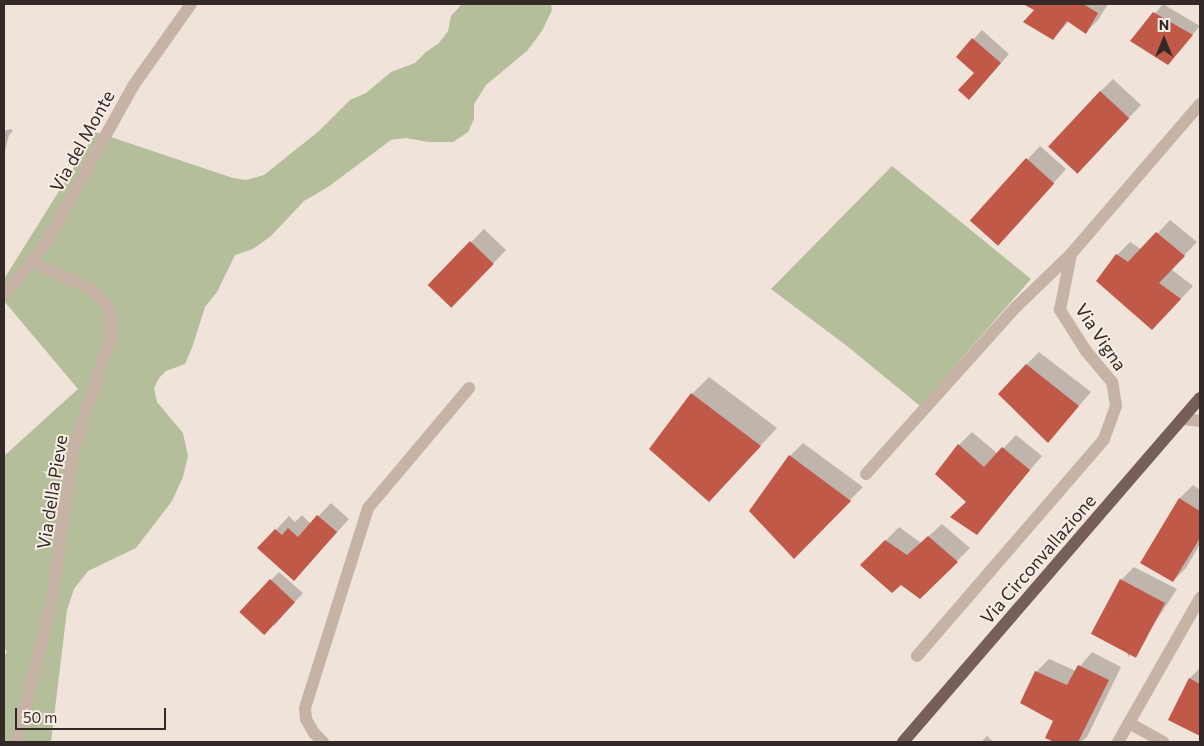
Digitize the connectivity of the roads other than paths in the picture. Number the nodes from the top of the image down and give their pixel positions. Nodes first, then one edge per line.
1 (192, 4) edge
2 (1200, 104) edge
3 (1071, 254) junction
4 (32, 262) junction
5 (4, 294) edge
6 (469, 388) dead end
7 (1200, 398) edge
8 (1182, 419) junction
9 (1200, 421) edge
10 (866, 474) dead end
11 (1200, 598) edge
12 (917, 656) dead end
13 (1129, 723) junction
14 (16, 742) edge
15 (323, 742) edge
16 (903, 742) edge
17 (1118, 742) edge
18 (1163, 742) edge

1 - 4 street, Via del Monte
2 - 3 street, Via Vigna
3 - 10 street
3 - 12 street, Via Vigna
4 - 5 street, Via del Monte
4 - 14 street, Via della Pieve
6 - 15 street
7 - 8 main road, Via Circonvallazione
8 - 9 street
8 - 16 main road, Via Circonvallazione
11 - 13 street
13 - 17 street
13 - 18 street

